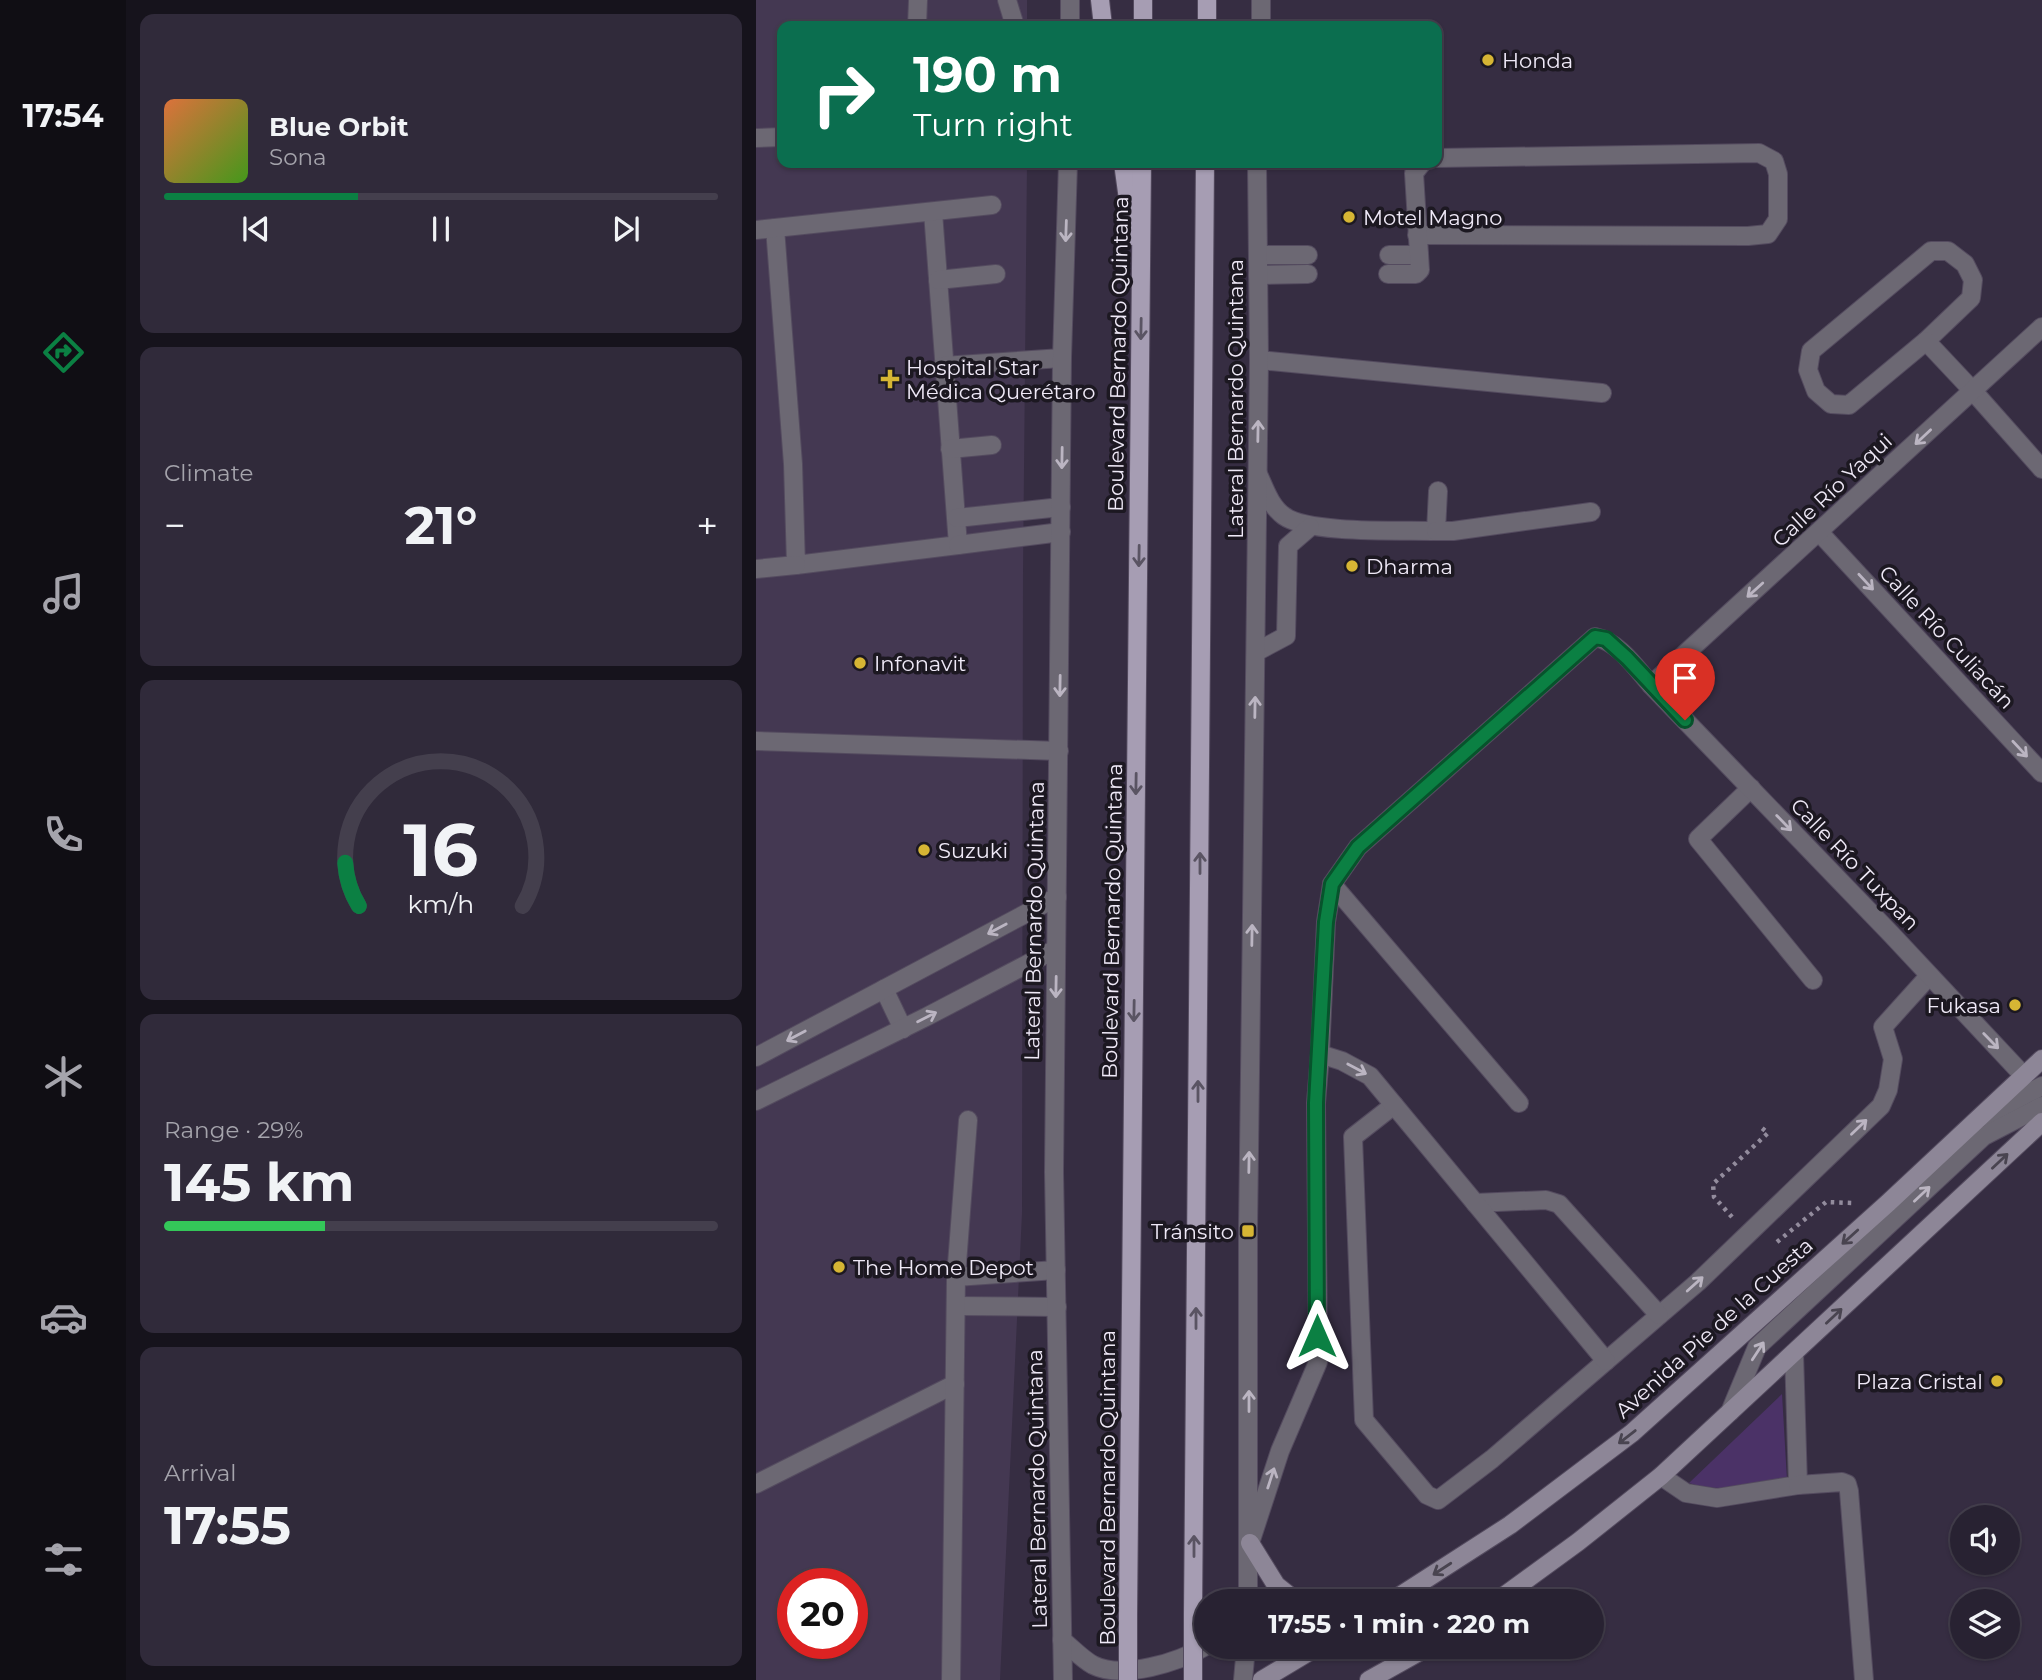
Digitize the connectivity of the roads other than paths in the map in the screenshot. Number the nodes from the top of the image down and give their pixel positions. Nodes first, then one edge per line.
1 (918, 0) edge
2 (1007, 0) edge
3 (1070, 0) edge
4 (1100, 0) edge
5 (1143, 0) edge
6 (1207, 0) edge
7 (1261, 0) edge
8 (917, 21) edge
9 (1013, 21) edge
10 (1070, 21) edge
11 (1102, 21) edge
12 (1143, 21) edge
13 (1207, 21) edge
14 (1261, 21) edge
15 (777, 137) edge
16 (756, 138) edge
17 (1442, 158) edge
18 (1068, 168) edge
19 (1124, 168) edge
20 (1142, 168) edge
21 (1206, 168) edge
22 (1257, 168) edge
23 (1418, 168) edge
24 (992, 205) dead end
25 (933, 212) junction
26 (775, 228) junction
27 (756, 230) edge
28 (1417, 235) junction
29 (1258, 255) junction
30 (1308, 255) dead end
31 (1389, 255) dead end
32 (1419, 255) junction
33 (996, 274) dead end
34 (1308, 274) dead end
35 (1388, 274) dead end
36 (1258, 275) junction
37 (938, 280) junction
38 (1141, 294) junction
39 (2042, 327) edge
40 (1926, 341) junction
41 (1062, 358) junction
42 (1259, 360) junction
43 (943, 366) junction
44 (1973, 391) junction
45 (1602, 393) dead end
46 (992, 445) dead end
47 (950, 449) junction
48 (2042, 469) edge
49 (1258, 474) junction
50 (1438, 491) dead end
51 (1061, 507) junction
52 (1591, 512) dead end
53 (957, 518) junction
54 (1310, 527) junction
55 (1436, 531) junction
56 (1061, 532) junction
57 (1819, 532) junction
58 (958, 545) junction
59 (796, 565) junction
60 (756, 569) edge
61 (1255, 652) junction
62 (1651, 685) junction
63 (756, 741) edge
64 (1059, 751) junction
65 (2042, 773) edge
66 (1751, 788) junction
67 (1332, 884) junction
68 (1057, 897) junction
69 (1056, 949) junction
70 (1929, 976) junction
71 (1813, 981) dead end
72 (884, 989) junction
73 (904, 1028) junction
74 (1320, 1054) junction
75 (756, 1057) edge
76 (2042, 1059) edge
77 (2023, 1075) junction
78 (2042, 1086) edge
79 (756, 1101) edge
80 (1518, 1102) dead end
81 (1394, 1105) junction
82 (2042, 1107) edge
83 (968, 1120) dead end
84 (2042, 1122) edge
85 (1972, 1124) junction
86 (1475, 1203) junction
87 (1056, 1270) junction
88 (956, 1277) junction
89 (956, 1306) junction
90 (1057, 1307) junction
91 (1659, 1315) junction
92 (1794, 1353) junction
93 (1606, 1360) junction
94 (955, 1384) junction
95 (1730, 1412) junction
96 (1661, 1476) junction
97 (756, 1485) edge
98 (1798, 1485) junction
99 (1250, 1543) junction
100 (1248, 1589) edge
101 (1281, 1589) edge
102 (1411, 1589) edge
103 (1513, 1589) edge
104 (1062, 1640) junction
105 (1194, 1651) edge
106 (1245, 1659) edge
107 (1297, 1659) edge
108 (1407, 1659) edge
109 (951, 1680) edge
110 (1063, 1680) edge
111 (1128, 1680) edge
112 (1193, 1680) edge
113 (1243, 1680) edge
114 (1262, 1680) edge
115 (1369, 1680) edge
116 (1864, 1680) edge

1 - 8 street
2 - 9 street
3 - 10 street
4 - 11 main road
5 - 12 main road
6 - 13 main road
7 - 14 street
15 - 16 street
17 - 28 street
18 -> 41 street, Lateral Bernardo Quintana
19 - 38 main road
20 - 38 main road, Boulevard Bernardo Quintana
112 -> 21 main road, bridge
22 - 29 street, Lateral Bernardo Quintana
23 - 28 street
24 - 25 street
25 - 26 street
25 - 37 street
26 - 27 street
26 - 59 street
28 - 32 street
29 - 30 street
29 - 36 street, Lateral Bernardo Quintana
31 - 32 street
32 - 35 street
33 - 37 street
34 - 36 street
36 - 42 street, Lateral Bernardo Quintana
37 - 43 street
38 -> 111 main road, Boulevard Bernardo Quintana, bridge
39 - 44 street, Calle Río Yaqui
40 - 40 street
40 - 44 street
41 - 43 street
41 -> 51 street, Lateral Bernardo Quintana
42 - 45 street
49 -> 42 street, Lateral Bernardo Quintana
43 - 47 street
44 - 48 street
44 -> 57 street, Calle Río Yaqui
46 - 47 street
47 - 53 street
49 - 54 street
49 - 61 street, Lateral Bernardo Quintana
50 - 55 street
51 - 53 street
51 - 56 street, Lateral Bernardo Quintana
52 - 55 street
53 - 58 street
54 - 55 street
54 - 61 street
56 - 58 street
56 -> 64 street, Lateral Bernardo Quintana
57 -> 62 street, Calle Río Yaqui
57 -> 65 street, Calle Río Culiacán
58 - 59 street
59 - 60 street
99 -> 61 street, Lateral Bernardo Quintana
62 - 66 street, Calle Río Tuxpan
62 - 67 street, Calle Río Tuxpan
63 - 64 street
64 - 68 street, Lateral Bernardo Quintana
66 -> 70 street, Calle Río Tuxpan
66 - 71 street
67 - 74 street
67 - 80 street
68 - 69 street, Lateral Bernardo Quintana
68 -> 72 street
73 -> 69 street
69 -> 87 street, Lateral Bernardo Quintana
70 -> 77 street, Calle Río Tuxpan
91 -> 70 street
72 - 73 street
72 -> 75 street
73 - 79 street
74 -> 81 street
99 -> 74 street
76 - 77 main road, Avenida Pie de la Cuesta
77 - 85 main road, Avenida Pie de la Cuesta
78 - 85 street
81 - 86 street
81 - 93 street
95 -> 82 street
83 - 88 street
92 -> 84 main road
85 -> 102 main road, Avenida Pie de la Cuesta
86 - 91 street
86 - 93 street
87 - 88 street
87 - 90 street, Lateral Bernardo Quintana
88 - 89 street
89 - 90 street
89 - 94 street
90 - 104 street, Lateral Bernardo Quintana
91 - 93 street
92 - 95 main road
92 - 98 street
94 - 97 street
94 - 109 street
95 - 96 main road
96 - 98 street
96 - 103 main road
98 - 116 street
99 - 100 street, Lateral Bernardo Quintana
99 - 101 main road
104 - 105 street
104 - 110 street, Lateral Bernardo Quintana
106 - 113 street
107 - 114 main road
108 - 115 main road

